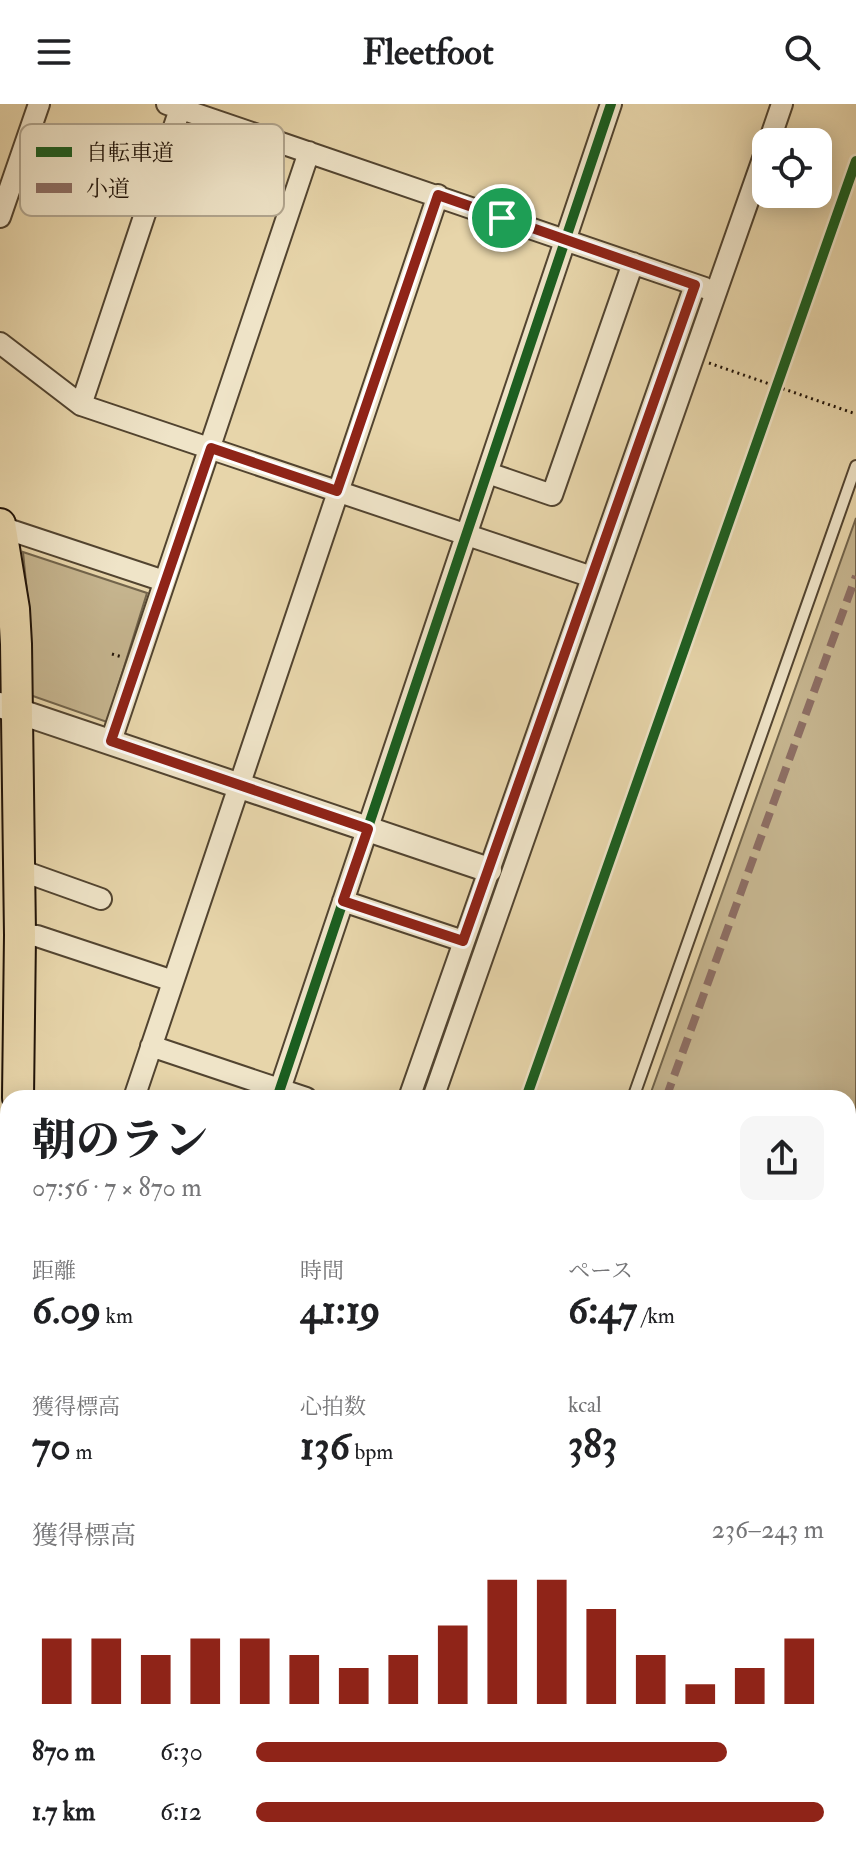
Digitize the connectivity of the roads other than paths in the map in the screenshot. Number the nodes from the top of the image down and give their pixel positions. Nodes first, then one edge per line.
1 (39, 104) edge
2 (611, 104) edge
3 (782, 104) edge
4 (173, 106) edge
5 (32, 124) edge
6 (226, 124) edge
7 (774, 128) edge
8 (284, 144) edge
9 (309, 152) junction
10 (20, 159) edge
11 (752, 190) edge
12 (438, 195) junction
13 (139, 216) edge
14 (0, 217) edge
15 (566, 240) junction
16 (633, 263) junction
17 (695, 285) junction
18 (716, 292) junction
19 (0, 343) edge
20 (81, 405) junction
21 (211, 448) junction
22 (856, 466) edge
23 (488, 473) junction
24 (337, 491) junction
25 (0, 526) edge
26 (467, 535) junction
27 (592, 577) junction
28 (164, 581) junction
29 (8, 708) edge
30 (111, 741) junction
31 (239, 785) junction
32 (368, 829) junction
33 (489, 870) junction
34 (19, 874) junction
35 (101, 899) dead end
36 (343, 901) junction
37 (20, 935) junction
38 (463, 941) junction
39 (173, 981) junction
40 (10, 995) edge
41 (151, 1046) junction
42 (17, 1090) edge
43 (137, 1090) edge
44 (268, 1090) edge
45 (280, 1090) edge
46 (412, 1090) edge
47 (436, 1090) edge
48 (636, 1090) edge

1 - 5 street
2 - 15 street
3 - 7 street
4 - 6 street
8 - 9 street
9 - 12 street
9 - 21 street
10 - 14 street
11 - 18 street
12 - 15 street
12 - 24 street
13 - 20 street
15 - 16 street
15 - 23 street
16 - 17 street
16 - 23 street
17 - 18 street
17 - 27 street
18 - 47 street
19 - 20 street
20 - 21 street
21 - 24 street
21 - 28 street
22 - 48 lane
23 - 26 street
24 - 26 street
24 - 31 street
25 - 28 street
25 - 29 main road
26 - 27 street
26 - 32 street
27 - 33 street
28 - 30 street
29 - 30 street
29 - 34 main road
30 - 31 street
31 - 32 street
31 - 39 street
32 - 33 street
32 - 36 street
33 - 38 street
34 - 35 street
34 - 37 main road
36 - 38 street
36 - 45 street
37 - 39 street
37 - 40 main road
38 - 46 street
39 - 41 street
40 - 42 main road
41 - 43 street
41 - 44 street

